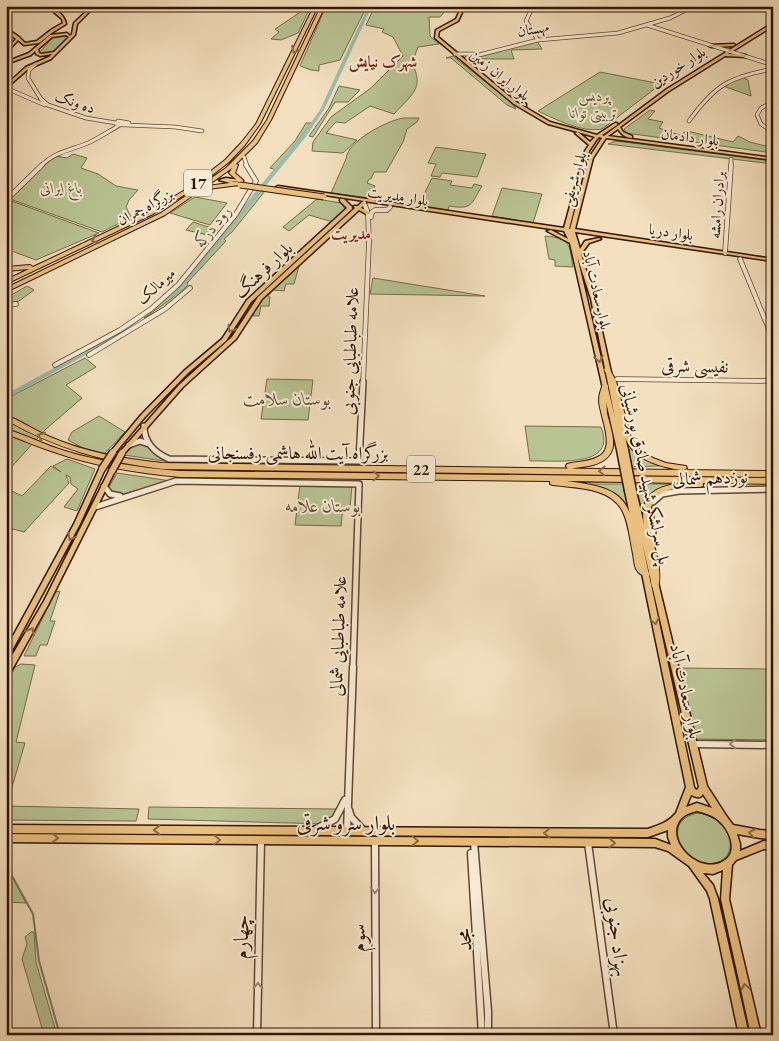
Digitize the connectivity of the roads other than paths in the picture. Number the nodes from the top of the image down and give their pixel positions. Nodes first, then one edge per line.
1 (48, 6) edge
2 (92, 6) edge
3 (316, 6) edge
4 (324, 6) edge
5 (465, 6) edge
6 (533, 6) edge
7 (692, 6) edge
8 (58, 14) junction
9 (773, 19) edge
10 (773, 24) edge
11 (645, 25) junction
12 (6, 29) edge
13 (60, 29) junction
14 (76, 30) junction
15 (51, 36) junction
16 (18, 38) junction
17 (71, 38) junction
18 (538, 39) junction
19 (711, 46) junction
20 (735, 46) junction
21 (37, 50) junction
22 (57, 51) junction
23 (727, 51) junction
24 (6, 52) edge
25 (475, 55) junction
26 (720, 55) junction
27 (463, 56) junction
28 (744, 56) junction
29 (50, 58) junction
30 (471, 61) junction
31 (6, 62) edge
32 (36, 64) junction
33 (773, 67) edge
34 (23, 72) junction
35 (6, 88) edge
36 (773, 102) edge
37 (48, 106) junction
38 (689, 121) dead end
39 (118, 124) junction
40 (618, 127) junction
41 (569, 129) junction
42 (202, 131) dead end
43 (773, 132) edge
44 (603, 135) junction
45 (631, 137) junction
46 (620, 139) junction
47 (255, 142) junction
48 (591, 145) junction
49 (598, 145) junction
50 (711, 149) junction
51 (244, 156) junction
52 (773, 157) edge
53 (731, 159) dead end
54 (225, 180) dead end
55 (239, 183) junction
56 (579, 190) junction
57 (197, 192) junction
58 (6, 200) edge
59 (342, 200) junction
60 (364, 203) junction
61 (390, 207) junction
62 (350, 208) junction
63 (358, 209) junction
64 (368, 213) junction
65 (448, 214) junction
66 (576, 217) junction
67 (569, 219) junction
68 (550, 229) junction
69 (570, 232) junction
70 (591, 234) junction
71 (599, 239) junction
72 (616, 239) junction
73 (369, 242) junction
74 (572, 243) junction
75 (580, 252) junction
76 (725, 253) junction
77 (54, 259) junction
78 (740, 259) junction
79 (773, 260) edge
80 (66, 261) junction
81 (773, 264) edge
82 (6, 269) edge
83 (6, 282) edge
84 (582, 286) junction
85 (589, 286) junction
86 (190, 288) dead end
87 (6, 290) edge
88 (6, 296) edge
89 (16, 304) dead end
90 (6, 305) edge
91 (773, 339) edge
92 (88, 355) dead end
93 (55, 364) dead end
94 (608, 369) junction
95 (617, 379) dead end
96 (773, 381) edge
97 (605, 386) junction
98 (8, 417) edge
99 (144, 426) junction
100 (6, 429) edge
101 (152, 446) junction
102 (126, 447) junction
103 (622, 450) junction
104 (122, 454) joint
105 (526, 470) junction
106 (112, 471) joint
107 (714, 473) junction
108 (773, 474) edge
109 (514, 478) junction
110 (727, 480) junction
111 (773, 481) edge
112 (102, 490) junction
113 (773, 490) edge
114 (631, 491) junction
115 (123, 496) junction
116 (95, 507) junction
117 (653, 532) dead end
118 (646, 574) junction
119 (655, 585) junction
120 (9, 646) edge
121 (6, 656) edge
122 (16, 657) junction
123 (6, 673) edge
124 (693, 744) junction
125 (773, 745) edge
126 (690, 787) junction
127 (703, 787) junction
128 (347, 790) junction
129 (677, 817) junction
130 (723, 818) junction
131 (6, 829) edge
132 (732, 829) junction
133 (309, 831) junction
134 (347, 831) junction
135 (364, 831) junction
136 (773, 834) edge
137 (6, 838) edge
138 (261, 840) junction
139 (346, 841) junction
140 (375, 841) junction
141 (472, 842) junction
142 (588, 843) junction
143 (773, 845) edge
144 (682, 856) junction
145 (731, 860) junction
146 (691, 864) junction
147 (480, 943) junction
148 (257, 1035) edge
149 (376, 1035) edge
150 (482, 1035) edge
151 (488, 1035) edge
152 (614, 1035) edge
153 (744, 1035) edge
154 (756, 1035) edge

1 - 8 main road
2 - 13 main road
2 - 14 main road
3 -> 77 highway, بزرگراه چمران / 17
4 - 47 highway, بزرگراه چمران / 17
5 - 27 main road, بلوار ایران زمین
5 - 27 main road, بلوار ایران زمین
6 - 18 street
7 - 11 street
8 - 13 main road
8 - 16 main road
9 - 20 main road, بلوار خوردین
10 - 20 main road, بلوار خوردین
11 - 18 street
11 - 19 street
12 - 16 main road
13 - 15 main road
14 - 17 main road
14 - 29 main road
15 - 17 main road
15 - 21 main road
16 - 24 main road
17 - 22 main road
18 - 25 street
19 - 20 main road
19 - 23 street
19 - 26 main road
20 - 23 main road, بلوار خوردین
20 - 28 main road
21 - 22 main road
21 - 31 main road
22 - 29 main road
23 - 26 main road, بلوار خوردین
23 - 28 street
25 - 27 street
25 - 27 street
25 - 30 street
26 - 28 main road
26 - 40 main road, بلوار خوردین
26 - 44 main road, بلوار خوردین
27 - 30 main road, بلوار ایران زمین
27 - 41 main road, بلوار ایران زمین
28 - 33 street
29 - 32 main road
30 - 44 main road, بلوار ایران زمین
31 - 34 main road
32 - 34 main road
32 - 37 street, ده ونک
33 - 38 street
34 - 35 main road
35 - 37 street
36 - 43 street
37 - 39 street, ده ونک
39 - 42 street, ده ونک
39 - 58 street
40 - 44 main road, بلوار خوردین
40 - 45 main road
41 - 44 main road, بلوار ایران زمین
41 - 48 main road
44 - 45 main road, بلوار دادمان
44 - 46 main road, بلوار دادمان
44 - 48 main road, بلوار شریفی
44 - 49 main road, بلوار شریفی
45 - 50 main road, بلوار دادمان
46 - 49 main road
46 - 50 main road, بلوار دادمان
47 - 51 highway
47 - 57 highway, بزرگراه چمران / 17
48 - 56 main road, بلوار شریفی
49 - 56 main road, بلوار شریفی
50 - 52 main road, بلوار دادمان
51 - 55 highway
51 - 93 street, میرمالک
53 - 76 street, برادران رامشه
54 - 55 main road, بلوار مدیریت
55 - 57 highway
55 - 59 main road, بلوار مدیریت, bridge
55 - 65 main road, بلوار مدیریت
56 - 66 main road, بلوار شریفی
56 - 67 main road, بلوار شریفی
57 - 80 highway, بزرگراه چمران / 17
59 - 60 main road, بلوار مدیریت
59 - 62 main road
60 - 61 main road, بلوار مدیریت
60 - 63 main road, بلوار فرهنگ
60 - 64 street, علامه طباطبایی جنوبی
61 - 65 main road, بلوار مدیریت
61 - 73 street, علامه طباطبایی جنوبی
62 - 63 main road
62 -> 120 main road, بلوار فرهنگ, bridge
63 - 64 main road
63 - 99 main road, بلوار فرهنگ
64 - 73 street, علامه طباطبایی جنوبی
65 - 68 main road, بلوار مدیریت
66 - 69 main road, بلوار شریفی
66 - 70 main road
67 - 68 main road
67 - 69 main road, بلوار شریفی
68 - 69 main road, بلوار مدیریت
68 - 74 main road
69 - 70 main road, بلوار دریا
69 - 71 main road, بلوار دریا
69 - 74 main road, بلوار سعادت آباد
69 - 75 main road, بلوار سعادت آباد
70 - 72 main road, بلوار دریا
71 - 72 main road, بلوار دریا
71 - 75 main road
72 - 76 main road, بلوار دریا
72 - 78 main road, بلوار دریا
73 - 101 street, علامه طباطبایی جنوبی
74 - 84 main road, بلوار سعادت آباد
75 - 85 main road, بلوار سعادت آباد
76 - 79 main road, بلوار دریا
77 - 82 highway
77 - 83 highway, بزرگراه چمران / 17
78 - 81 main road, بلوار دریا
78 - 91 street
80 - 87 highway, بزرگراه چمران / 17
80 - 88 highway
84 - 85 main road
84 -> 97 main road, بلوار سعادت آباد
85 - 94 main road, بلوار سعادت آباد
86 - 92 street, میرمالک
89 - 90 street
94 - 103 main road, پل سرلشکر شهید صادق پورشیانی
94 - 107 highway
95 - 96 street, نفیسی شرقی
97 - 103 main road, پل سرلشکر شهید صادق پورشیانی
97 - 105 highway
105 -> 98 highway, بزرگراه آیت الله هاشمی رفسنجانی / 22
99 - 101 street
99 - 102 main road, بلوار فرهنگ
100 -> 109 highway, بزرگراه آیت الله هاشمی رفسنجانی / 22
101 - 102 street
102 - 104 main road, بلوار فرهنگ
103 - 114 main road, پل سرلشکر شهید صادق پورشیانی, bridge
104 - 106 main road, bridge
107 -> 105 highway, بزرگراه آیت الله هاشمی رفسنجانی / 22
106 - 112 main road
107 - 108 highway, بزرگراه آیت الله هاشمی رفسنجانی / 22
109 - 110 highway, بزرگراه آیت الله هاشمی رفسنجانی / 22
109 - 118 highway
110 - 111 highway, بزرگراه آیت الله هاشمی رفسنجانی / 22
110 - 119 highway
112 - 115 street
112 - 116 main road
113 - 117 street, نوزدهم شمالی
114 - 118 main road, پل سرلشکر شهید صادق پورشیانی
114 - 119 main road, پل سرلشکر شهید صادق پورشیانی
115 - 116 street
115 - 128 street, علامه طباطبایی شمالی
122 -> 116 main road
118 -> 126 main road, بلوار سعادت آباد
119 - 124 main road, بلوار سعادت آباد
120 - 121 main road
120 - 122 main road
122 - 123 main road
125 -> 124 street
124 - 127 main road, بلوار سعادت آباد
126 - 127 main road
126 - 129 main road
127 - 130 main road, بلوار سعادت آباد
128 - 133 street, علامه طباطبایی شمالی
128 - 134 street, علامه طباطبایی شمالی
128 - 135 street, علامه طباطبایی شمالی
129 - 130 main road
129 -> 135 main road, بلوار سرو شرقی
129 - 144 main road
130 - 132 main road
133 -> 131 main road, بلوار سرو شرقی
136 -> 132 main road
132 - 145 main road
133 - 134 main road, بلوار سرو شرقی
134 - 135 main road, بلوار سرو شرقی
134 - 139 main road
137 -> 138 main road, بلوار سرو شرقی
138 - 139 main road, بلوار سرو شرقی
148 -> 138 street, چهارم
139 - 140 main road, بلوار سرو شرقی
140 -> 141 main road, بلوار سرو شرقی
140 -> 149 street, سوم
141 - 142 main road, بلوار سرو شرقی
141 - 147 street, مجد
142 -> 144 main road, بلوار سرو شرقی
142 - 152 street, بهزاد جنوبی
143 - 145 main road
144 - 146 main road
145 - 146 main road
154 -> 145 main road
146 - 153 main road
147 - 150 street, مجد
147 - 151 street, مجد

